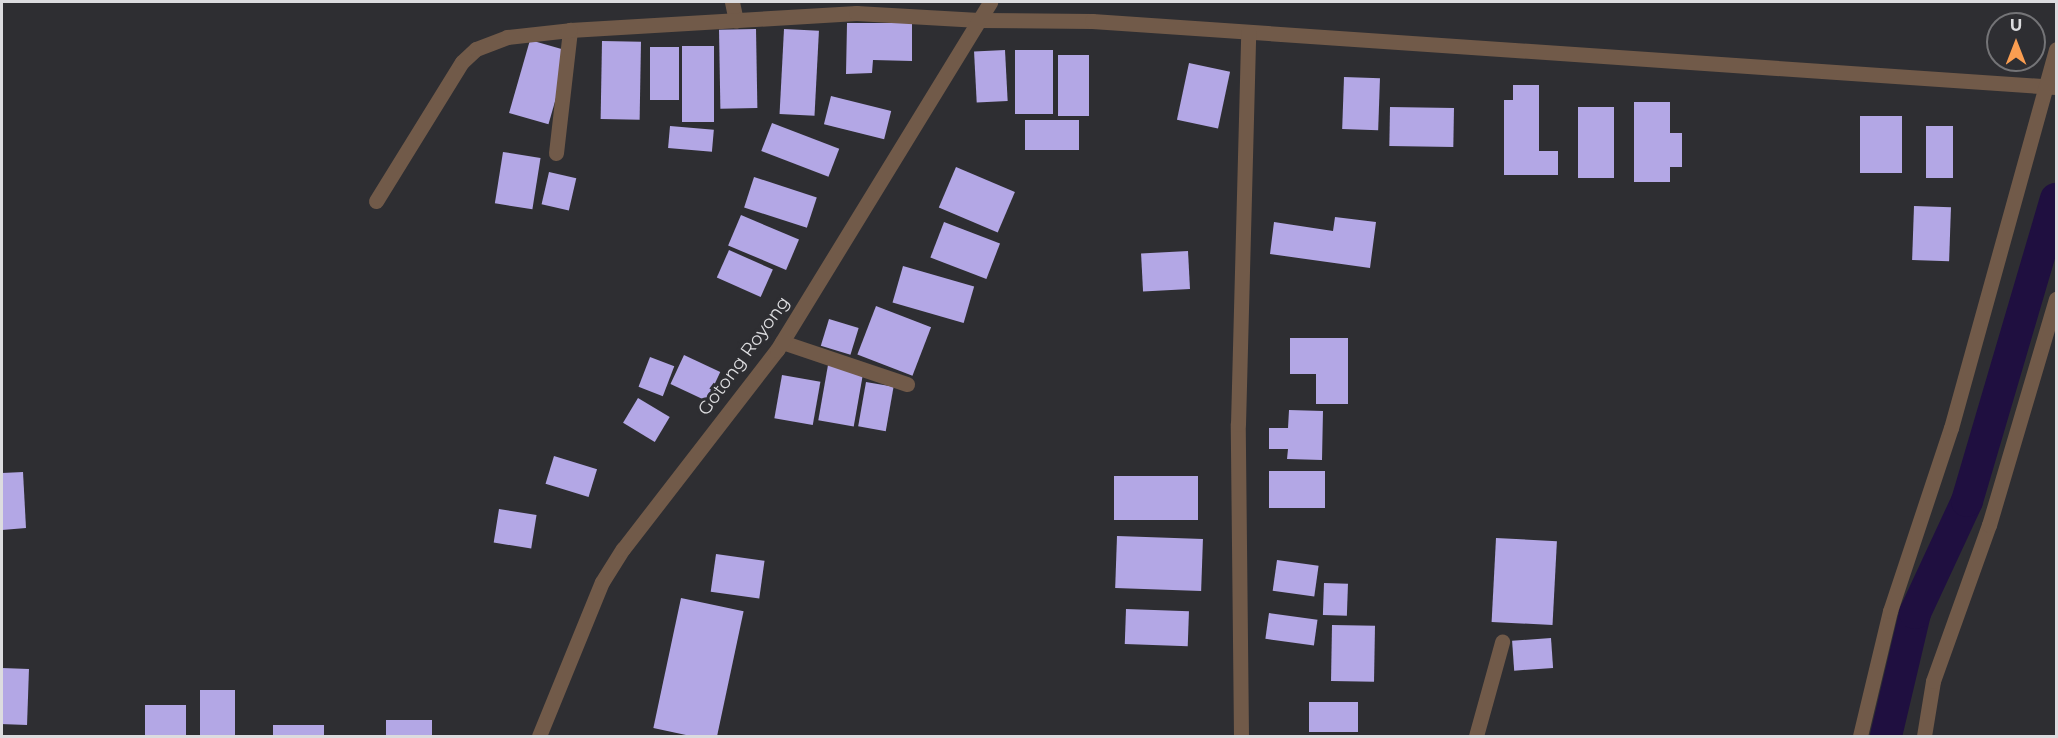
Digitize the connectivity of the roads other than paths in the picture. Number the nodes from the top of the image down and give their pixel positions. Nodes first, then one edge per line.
1 (732, 2) edge
2 (990, 2) edge
3 (979, 20) junction
4 (736, 21) junction
5 (570, 30) junction
6 (1248, 32) junction
7 (2056, 49) edge
8 (2053, 87) edge
9 (556, 153) dead end
10 (376, 201) dead end
11 (2056, 298) edge
12 (782, 342) junction
13 (907, 384) dead end
14 (1502, 642) dead end
15 (539, 736) edge
16 (1240, 736) edge
17 (1476, 736) edge
18 (1860, 736) edge
19 (1924, 736) edge

1 - 4 street
2 - 3 street, Gotong Royong
3 - 4 street
3 - 6 street
3 - 12 street, Gotong Royong
4 - 5 street
5 - 9 street
5 - 10 street
6 - 8 street
6 - 16 street
7 - 8 street
8 - 18 street
11 - 19 street
12 - 13 street
12 - 15 street, Gotong Royong
14 - 17 street

